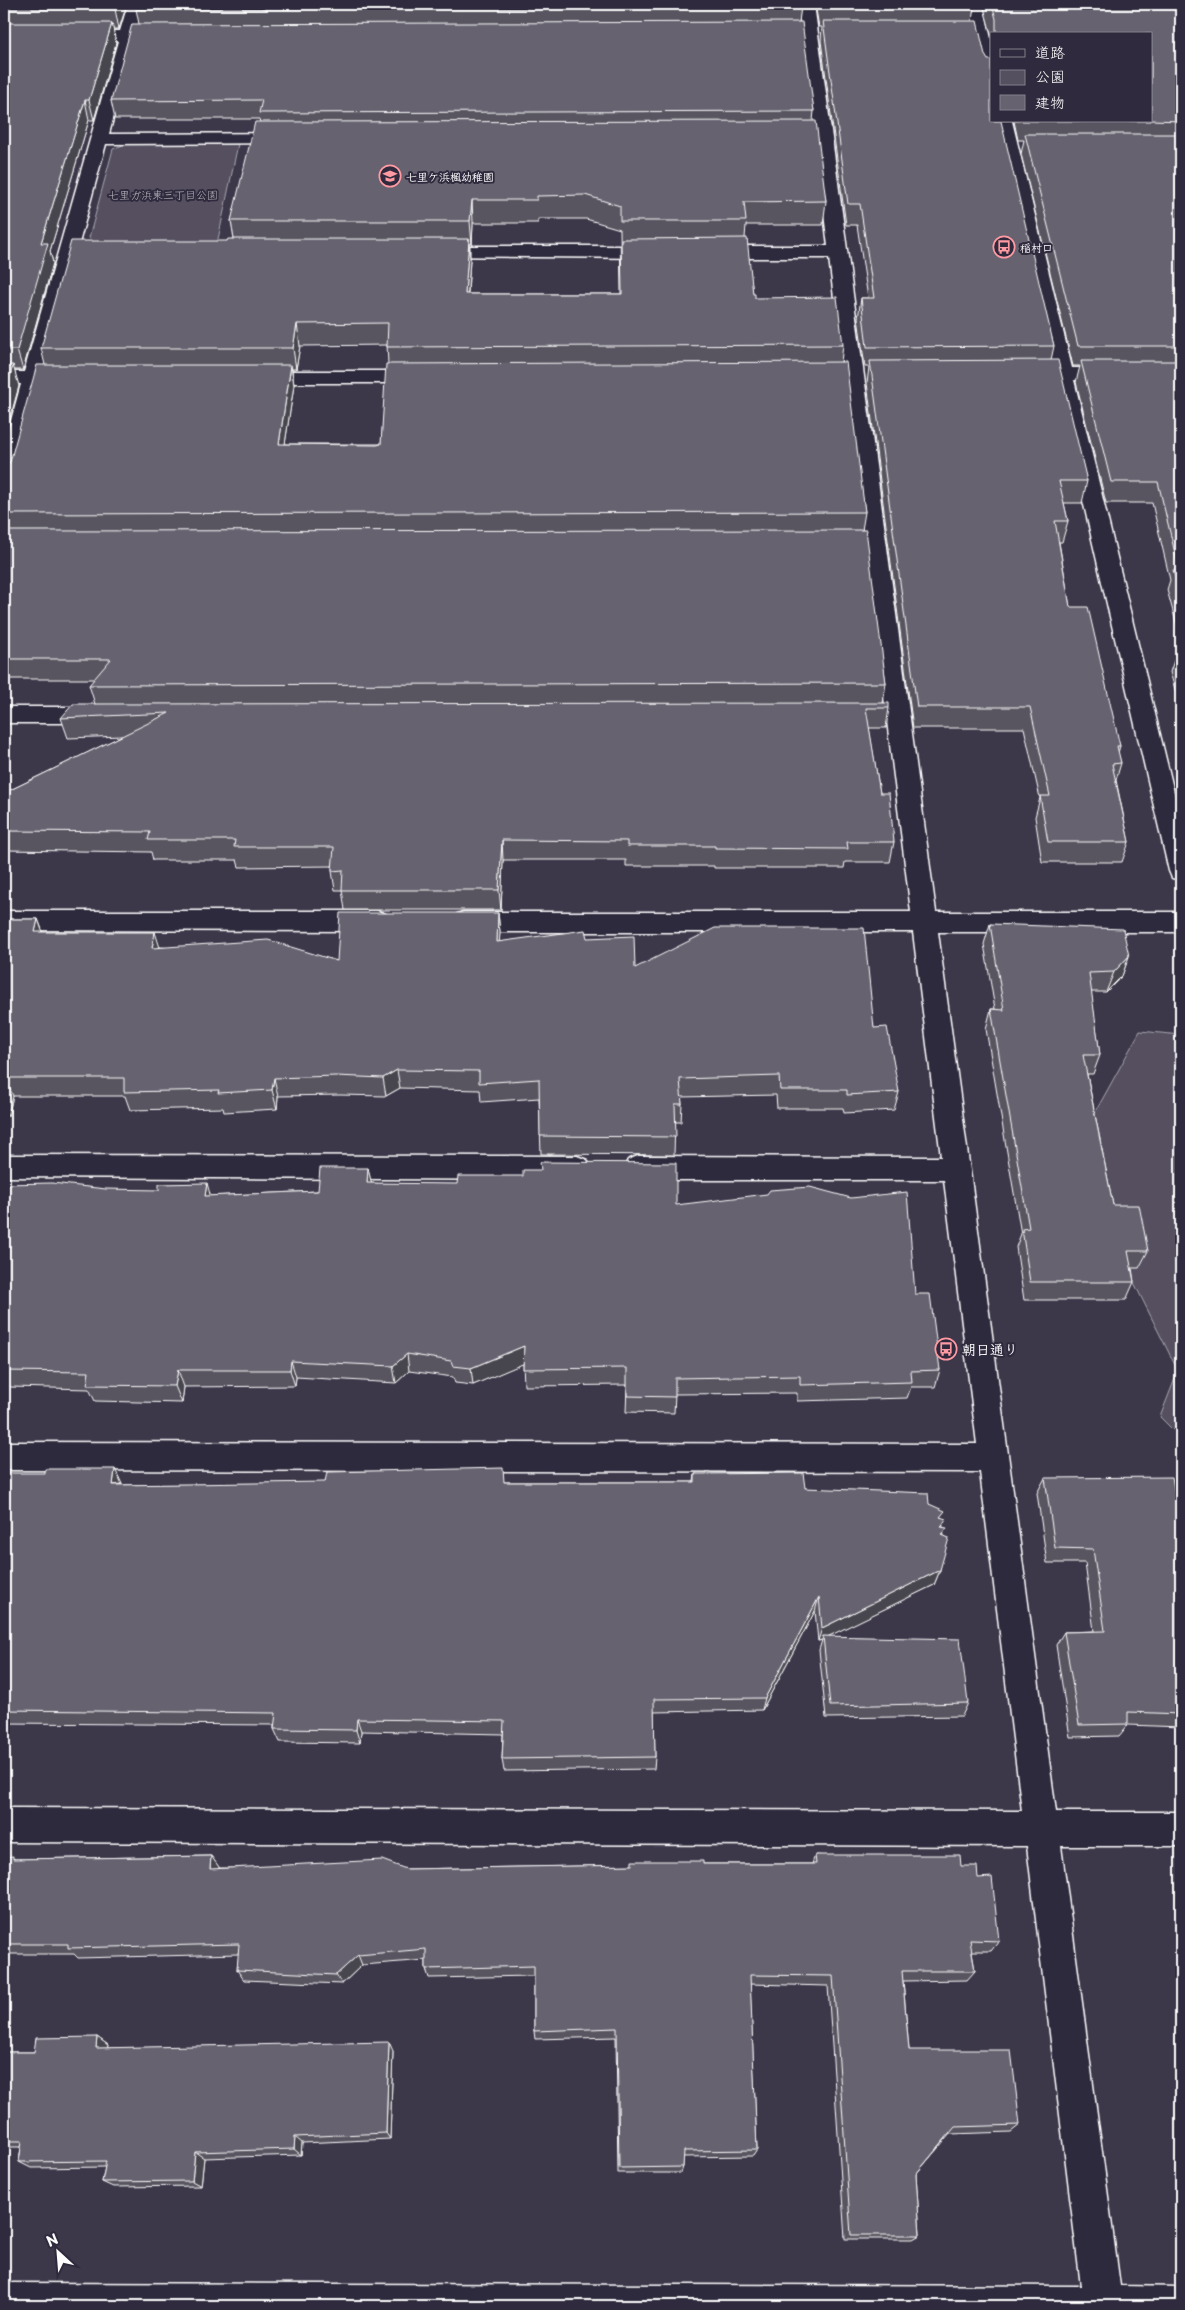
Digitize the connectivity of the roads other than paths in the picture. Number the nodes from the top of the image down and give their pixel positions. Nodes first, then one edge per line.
1 (136, 4) edge
2 (806, 4) edge
3 (974, 4) edge
4 (982, 34) junction
5 (963, 35) edge
6 (4, 36) edge
7 (128, 36) junction
8 (177, 36) edge
9 (990, 70) edge
10 (1003, 122) edge
11 (307, 138) edge
12 (99, 139) junction
13 (67, 252) junction
14 (87, 252) edge
15 (413, 252) edge
16 (670, 252) edge
17 (690, 252) edge
18 (838, 252) junction
19 (1003, 374) edge
20 (1063, 374) junction
21 (1181, 374) edge
22 (438, 376) edge
23 (240, 377) edge
24 (4, 378) edge
25 (32, 378) junction
26 (92, 378) edge
27 (4, 482) edge
28 (4, 715) edge
29 (123, 715) edge
30 (1181, 871) edge
31 (4, 921) edge
32 (400, 922) edge
33 (439, 922) edge
34 (924, 922) junction
35 (1181, 922) edge
36 (4, 1166) edge
37 (956, 1169) junction
38 (4, 1456) edge
39 (994, 1458) junction
40 (4, 1825) edge
41 (1042, 1830) junction
42 (1181, 1830) edge
43 (4, 2302) edge
44 (1103, 2305) junction
45 (1181, 2306) edge

1 - 7 street
2 - 18 street
3 - 4 street
4 - 5 street
4 - 9 street
6 - 7 street
7 - 8 street
7 - 12 street
10 - 20 street
11 - 12 street
12 - 13 street
13 - 14 street
13 - 25 street
15 - 16 street
17 - 18 street
18 - 34 street
19 - 20 street
20 - 21 street
20 - 30 street
22 - 23 street
24 - 25 street
25 - 26 street
25 - 27 street
28 - 29 street
31 - 32 street
33 - 34 street
34 - 35 street
34 - 37 street
36 - 37 street
37 - 39 street
38 - 39 street
39 - 41 street
40 - 41 street
41 - 42 street
41 - 44 street
43 - 44 street
44 - 45 street

